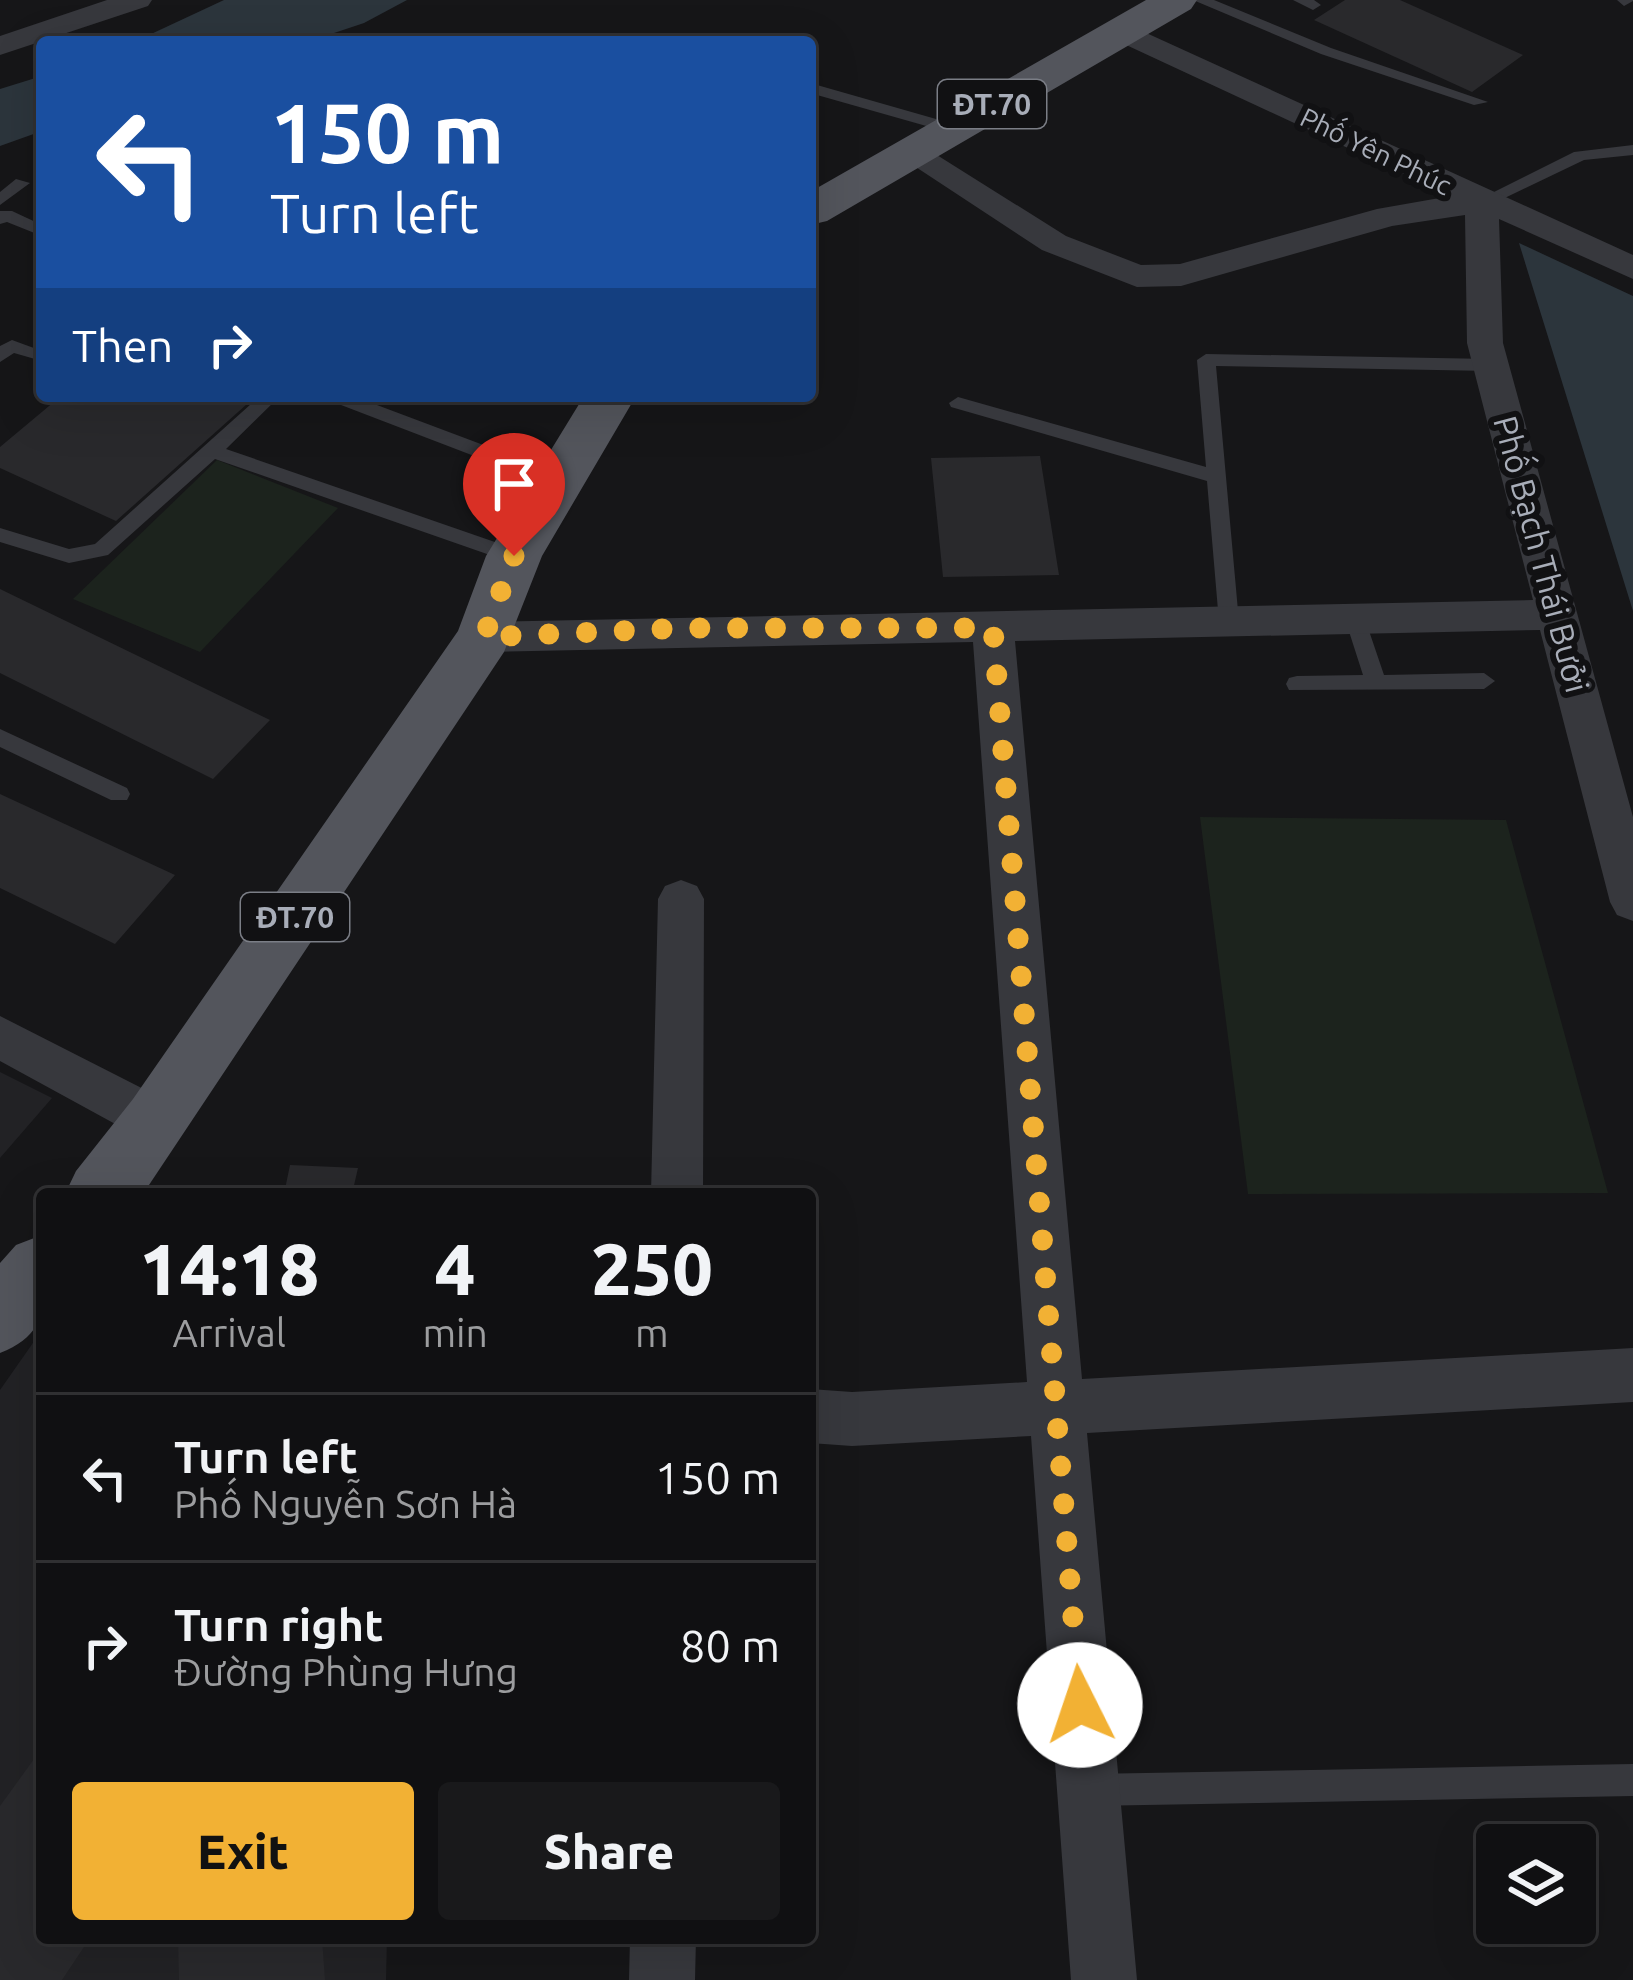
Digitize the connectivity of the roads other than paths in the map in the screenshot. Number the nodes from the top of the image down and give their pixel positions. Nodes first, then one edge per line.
1 (136, 0) edge
2 (1201, 0) edge
3 (1138, 11) edge
4 (0, 46) edge
5 (816, 90) edge
6 (1480, 102) dead end
7 (951, 128) junction
8 (1633, 150) edge
9 (909, 152) junction
10 (22, 183) dead end
11 (1482, 202) junction
12 (816, 207) edge
13 (2, 211) edge
14 (36, 228) edge
15 (1633, 268) edge
16 (4, 348) edge
17 (36, 355) edge
18 (1491, 365) junction
19 (265, 402) edge
20 (351, 402) edge
21 (607, 402) edge
22 (958, 403) dead end
23 (212, 451) junction
24 (1214, 476) junction
25 (562, 482) junction
26 (0, 535) edge
27 (514, 556) junction
28 (1558, 614) junction
29 (1355, 619) junction
30 (1229, 622) junction
31 (993, 628) junction
32 (484, 637) junction
33 (1484, 681) dead end
34 (1376, 683) junction
35 (1297, 684) dead end
36 (0, 737) edge
37 (119, 794) dead end
38 (1620, 804) edge
39 (681, 899) dead end
40 (1633, 902) edge
41 (0, 1037) edge
42 (157, 1121) junction
43 (106, 1188) edge
44 (677, 1188) edge
45 (36, 1276) edge
46 (0, 1318) edge
47 (1633, 1375) edge
48 (1057, 1406) junction
49 (816, 1417) edge
50 (1633, 1780) edge
51 (1086, 1790) junction
52 (663, 1944) edge
53 (662, 1980) edge
54 (1104, 1980) edge

1 - 4 street
2 - 6 lane
3 - 7 main road, ĐT.70
3 - 11 street, Phố Yên Phúc
5 - 7 lane
7 - 9 main road, ĐT.70
8 - 11 lane
9 - 11 street
9 - 12 main road, ĐT.70
10 - 13 lane
11 - 15 street, Phố Yên Phúc
11 - 18 street, Phố Bạch Thái Bưởi
13 - 14 lane
16 - 17 lane
18 - 24 lane
18 - 28 street, Phố Bạch Thái Bưởi
19 - 23 lane
20 - 25 lane
21 - 25 main road, ĐT.70
22 - 24 lane
23 - 26 lane
23 - 27 lane
24 - 30 lane
25 - 27 main road, ĐT.70
27 - 32 main road, ĐT.70
28 - 29 street
28 - 38 street, Phố Bạch Thái Bưởi
29 - 30 street
29 - 34 lane
30 - 31 street
31 - 32 street
31 - 48 street
32 - 42 main road, ĐT.70
33 - 34 lane
34 - 35 lane
36 - 37 lane
38 - 40 street, Phố Bạch Thái Bưởi
39 - 44 street
41 - 42 street
42 - 43 main road, ĐT.70
45 - 46 main road
47 - 48 street
48 - 49 street
48 - 51 street
50 - 51 lane
51 - 54 street
52 - 53 street

